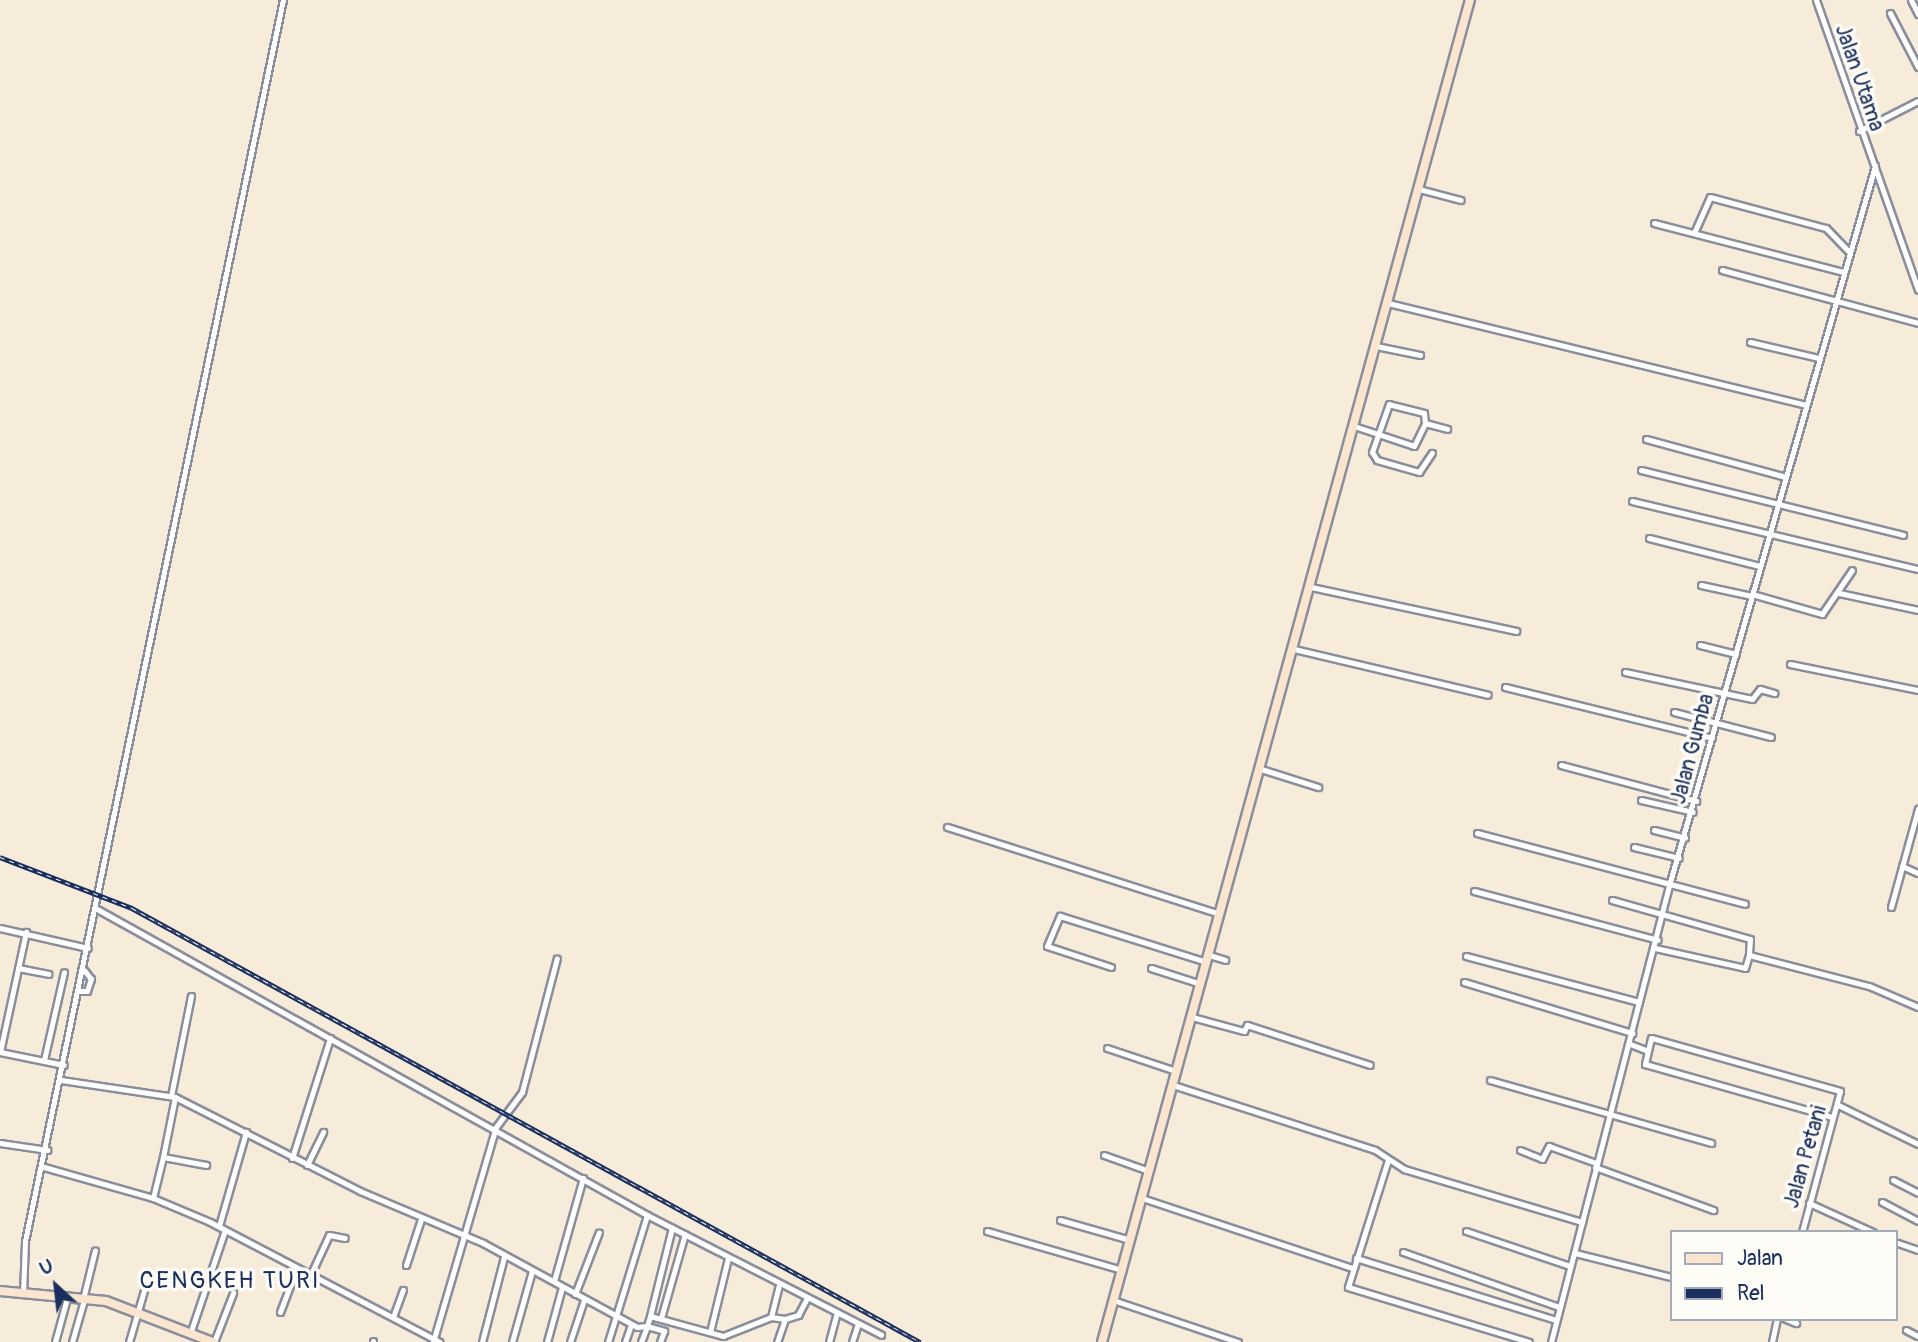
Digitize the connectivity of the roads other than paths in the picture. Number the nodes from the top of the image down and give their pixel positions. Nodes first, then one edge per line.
1 (283, 0) edge
2 (1470, 0) edge
3 (1816, 0) edge
4 (1911, 0) edge
5 (1890, 13) dead end
6 (1918, 14) edge
7 (1918, 67) edge
8 (1918, 101) edge
9 (1860, 131) junction
10 (1875, 166) junction
11 (1419, 189) junction
12 (1461, 200) dead end
13 (1654, 223) dead end
14 (1693, 233) junction
15 (1849, 252) junction
16 (1722, 270) dead end
17 (1843, 272) junction
18 (1918, 290) edge
19 (1388, 303) junction
20 (1835, 303) junction
21 (1918, 323) edge
22 (1750, 342) dead end
23 (1376, 346) junction
24 (1420, 355) dead end
25 (1819, 358) junction
26 (1805, 405) junction
27 (1425, 423) junction
28 (1354, 426) junction
29 (1447, 429) dead end
30 (1379, 434) junction
31 (1646, 439) dead end
32 (1432, 453) dead end
33 (1641, 470) dead end
34 (1786, 477) junction
35 (1632, 501) dead end
36 (1778, 506) junction
37 (1769, 535) junction
38 (1903, 535) dead end
39 (1649, 538) dead end
40 (1760, 566) junction
41 (1918, 569) edge
42 (1852, 570) dead end
43 (1701, 585) dead end
44 (1311, 586) junction
45 (1839, 593) junction
46 (1752, 595) junction
47 (1918, 610) edge
48 (1516, 631) dead end
49 (1700, 645) dead end
50 (1294, 649) junction
51 (1735, 654) junction
52 (1790, 664) dead end
53 (1625, 672) dead end
54 (1505, 687) dead end
55 (1918, 690) edge
56 (1774, 693) dead end
57 (1724, 694) junction
58 (1488, 695) dead end
59 (1674, 712) dead end
60 (1716, 722) junction
61 (1771, 737) dead end
62 (1712, 738) junction
63 (1561, 765) dead end
64 (1261, 769) junction
65 (1318, 787) dead end
66 (1641, 800) dead end
67 (1696, 801) junction
68 (1918, 809) edge
69 (1693, 812) junction
70 (947, 827) dead end
71 (1654, 830) dead end
72 (1477, 833) dead end
73 (1685, 838) junction
74 (1909, 841) junction
75 (1918, 845) edge
76 (1634, 847) dead end
77 (1679, 859) junction
78 (1902, 866) junction
79 (1918, 873) edge
80 (1670, 882) junction
81 (1474, 891) dead end
82 (1612, 900) dead end
83 (1745, 904) dead end
84 (1891, 907) dead end
85 (97, 909) junction
86 (1664, 912) junction
87 (1219, 914) junction
88 (0, 928) edge
89 (26, 932) junction
90 (1658, 940) junction
91 (88, 948) junction
92 (1655, 948) junction
93 (1749, 955) junction
94 (1466, 956) dead end
95 (557, 958) dead end
96 (1208, 959) junction
97 (1225, 960) dead end
98 (1111, 967) dead end
99 (18, 968) junction
100 (1151, 968) dead end
101 (64, 972) dead end
102 (48, 974) dead end
103 (1464, 982) dead end
104 (1201, 984) junction
105 (191, 996) dead end
106 (1639, 1002) junction
107 (1918, 1007) edge
108 (0, 1008) edge
109 (9, 1010) junction
110 (1192, 1017) junction
111 (1632, 1033) junction
112 (330, 1038) junction
113 (1630, 1044) junction
114 (1107, 1048) dead end
115 (1646, 1050) junction
116 (0, 1052) edge
117 (44, 1060) junction
118 (64, 1065) junction
119 (1370, 1065) dead end
120 (1176, 1071) junction
121 (61, 1080) junction
122 (1490, 1080) dead end
123 (1173, 1085) junction
124 (173, 1097) junction
125 (1838, 1105) junction
126 (1607, 1116) junction
127 (1832, 1117) junction
128 (496, 1128) junction
129 (246, 1132) junction
130 (323, 1132) dead end
131 (0, 1143) edge
132 (1712, 1143) dead end
133 (1918, 1144) edge
134 (47, 1150) junction
135 (1520, 1150) dead end
136 (1104, 1155) dead end
137 (163, 1157) junction
138 (292, 1158) junction
139 (1388, 1160) junction
140 (206, 1165) dead end
141 (307, 1165) junction
142 (1595, 1165) junction
143 (44, 1167) junction
144 (1149, 1171) junction
145 (583, 1178) junction
146 (1893, 1180) dead end
147 (1918, 1193) edge
148 (153, 1198) junction
149 (1142, 1198) junction
150 (1882, 1202) dead end
151 (1809, 1203) junction
152 (1713, 1209) dead end
153 (646, 1215) junction
154 (421, 1219) junction
155 (1060, 1220) dead end
156 (1918, 1221) edge
157 (1582, 1222) junction
158 (219, 1226) junction
159 (672, 1228) junction
160 (1802, 1230) edge
161 (1869, 1230) edge
162 (987, 1231) dead end
163 (1466, 1231) dead end
164 (599, 1232) dead end
165 (224, 1233) junction
166 (685, 1234) junction
167 (460, 1237) junction
168 (345, 1238) dead end
169 (1130, 1240) junction
170 (1897, 1243) edge
171 (95, 1250) dead end
172 (1918, 1250) edge
173 (1403, 1252) dead end
174 (1575, 1252) junction
175 (504, 1257) junction
176 (728, 1258) junction
177 (1356, 1258) junction
178 (405, 1265) dead end
179 (1570, 1265) junction
180 (1352, 1268) junction
181 (296, 1270) junction
182 (1122, 1270) junction
183 (532, 1271) junction
184 (310, 1276) junction
185 (1670, 1277) edge
186 (147, 1280) dead end
187 (554, 1281) junction
188 (779, 1286) junction
189 (562, 1287) junction
190 (403, 1290) dead end
191 (0, 1292) edge
192 (233, 1293) dead end
193 (23, 1294) junction
194 (576, 1294) junction
195 (67, 1298) junction
196 (807, 1298) junction
197 (83, 1299) junction
198 (584, 1300) junction
199 (1113, 1300) junction
200 (1559, 1307) junction
201 (138, 1310) junction
202 (280, 1312) dead end
203 (837, 1312) junction
204 (650, 1316) junction
205 (393, 1317) junction
206 (616, 1317) junction
207 (771, 1317) junction
208 (661, 1318) junction
209 (785, 1319) junction
210 (1556, 1320) junction
211 (1777, 1321) edge
212 (1791, 1321) edge
213 (1796, 1323) dead end
214 (858, 1324) junction
215 (631, 1325) junction
216 (647, 1326) junction
217 (1906, 1330) dead end
218 (191, 1331) junction
219 (710, 1332) junction
220 (881, 1335) dead end
221 (1918, 1336) edge
222 (436, 1341) edge
223 (55, 1342) edge
224 (72, 1342) edge
225 (129, 1342) edge
226 (213, 1342) edge
227 (482, 1342) edge
228 (512, 1342) edge
229 (547, 1342) edge
230 (570, 1342) edge
231 (608, 1342) edge
232 (625, 1342) edge
233 (641, 1342) edge
234 (660, 1342) edge
235 (776, 1342) edge
236 (829, 1342) edge
237 (852, 1342) edge
238 (1102, 1342) edge
239 (1238, 1342) edge
240 (1529, 1342) edge
241 (1551, 1342) edge
242 (1772, 1342) edge

1 - 85 street
2 - 11 street
3 - 9 street, Jalan Utama
4 - 6 street
5 - 7 street
8 - 9 street
9 - 10 street, Jalan Utama
10 - 15 street, Jalan Gumba
10 - 18 street, Jalan Utama
11 - 12 street
11 - 19 street
13 - 14 street
14 - 15 street
14 - 17 street
15 - 17 street, Jalan Gumba
16 - 20 street
17 - 20 street, Jalan Gumba
19 - 23 street
19 - 26 street
20 - 21 street
20 - 25 street, Jalan Gumba
22 - 25 street
23 - 24 street
23 - 28 street
25 - 26 street, Jalan Gumba
26 - 34 street, Jalan Gumba
27 - 29 street
27 - 30 street
27 - 30 street
28 - 30 street
28 - 44 street
30 - 32 street
31 - 34 street
33 - 36 street
34 - 36 street, Jalan Gumba
35 - 37 street
36 - 37 street, Jalan Gumba
36 - 38 street
37 - 40 street, Jalan Gumba
37 - 41 street
39 - 40 street
40 - 46 street, Jalan Gumba
42 - 45 street
43 - 46 street
44 - 48 street
44 - 50 street
45 - 46 street
45 - 47 street
46 - 51 street, Jalan Gumba
49 - 51 street
50 - 58 street
50 - 64 street
51 - 57 street, Jalan Gumba
52 - 55 street
53 - 57 street
54 - 62 street
56 - 57 street
57 - 60 street, Jalan Gumba
59 - 60 street
60 - 61 street
60 - 62 street, Jalan Gumba
62 - 67 street, Jalan Gumba
63 - 67 street
64 - 65 street
64 - 87 street
66 - 69 street
67 - 69 street, Jalan Gumba
68 - 74 street
69 - 73 street, Jalan Gumba
70 - 87 street
71 - 73 street
72 - 80 street
73 - 77 street, Jalan Gumba
74 - 75 street
74 - 78 street
76 - 77 street
77 - 80 street, Jalan Gumba
78 - 79 street
78 - 84 street
80 - 83 street
80 - 86 street, Jalan Gumba
81 - 90 street
82 - 86 street
85 - 91 street
85 - 112 street
86 - 90 street, Jalan Gumba
86 - 93 street
87 - 96 street
88 - 89 street
89 - 91 street
89 - 99 street
90 - 92 street, Jalan Gumba
91 - 118 street
92 - 93 street
92 - 106 street, Jalan Gumba
93 - 107 street
94 - 106 street
95 - 128 street
96 - 97 street
96 - 98 street
96 - 104 street
99 - 102 street
99 - 109 street
100 - 104 street
101 - 117 street
103 - 111 street
104 - 110 street
105 - 124 street
106 - 111 street, Jalan Gumba
108 - 109 street
109 - 116 street
110 - 119 street
110 - 120 street
111 - 113 street, Jalan Gumba
112 - 128 street
112 - 138 street
113 - 115 street
113 - 126 street, Jalan Gumba
114 - 120 street
115 - 125 street, Jalan Petani
115 - 127 street
116 - 117 street
117 - 118 street
118 - 121 street
120 - 123 street
121 - 124 street
121 - 134 street
122 - 126 street
123 - 139 street
123 - 144 street
124 - 129 street
124 - 137 street
125 - 127 street, Jalan Petani
125 - 133 street
126 - 132 street
126 - 142 street, Jalan Gumba
127 - 151 street, Jalan Petani
128 - 145 street
128 - 167 street
129 - 138 street
129 - 158 street
130 - 141 street
131 - 134 street
134 - 143 street
135 - 142 street
136 - 144 street
137 - 140 street
137 - 148 street
138 - 141 street
139 - 157 street
139 - 177 street
141 - 154 street
142 - 152 street
142 - 157 street, Jalan Gumba
143 - 148 street
143 - 193 street
144 - 149 street
145 - 153 street
145 - 187 street
146 - 147 street
148 - 158 street
149 - 169 street
149 - 180 street
150 - 156 street
151 - 160 street, Jalan Petani
151 - 161 street
153 - 159 street
153 - 206 street
154 - 167 street
154 - 178 street
155 - 169 street
157 - 174 street, Jalan Gumba
158 - 165 street
159 - 166 street
159 - 204 street
162 - 182 street
163 - 179 street
164 - 194 street
165 - 181 street
165 - 218 street
166 - 176 street
166 - 208 street
167 - 175 street
167 - 222 street
168 - 184 street
169 - 182 street
170 - 172 street
171 - 197 street
173 - 200 street
174 - 179 street, Jalan Gumba
174 - 185 street
175 - 183 street
175 - 227 street
176 - 188 street
176 - 219 street
177 - 180 street
177 - 210 street
179 - 200 street, Jalan Gumba
180 - 240 street
181 - 184 street
181 - 202 street
182 - 199 street
183 - 187 street
183 - 228 street
184 - 205 street
186 - 201 street
187 - 189 street
188 - 196 street
188 - 207 street
189 - 194 street
189 - 229 street
190 - 205 street
191 - 193 street
192 - 226 street
193 - 195 street
194 - 198 street
195 - 197 street
195 - 223 street
196 - 203 street
196 - 209 street
197 - 201 street
197 - 224 street
198 - 206 street
198 - 230 street
199 - 238 street
199 - 239 street
200 - 210 street, Jalan Gumba
201 - 218 street
201 - 225 street
203 - 214 street
203 - 236 street
204 - 208 street
204 - 216 street
205 - 222 street
206 - 215 street
206 - 231 street
207 - 209 street
207 - 219 street
208 - 219 street
209 - 235 street
210 - 241 street, Jalan Gumba
211 - 242 street
212 - 213 street
214 - 220 street
214 - 237 street
215 - 216 street
215 - 232 street
216 - 233 street
216 - 234 street
217 - 221 street
218 - 226 street

